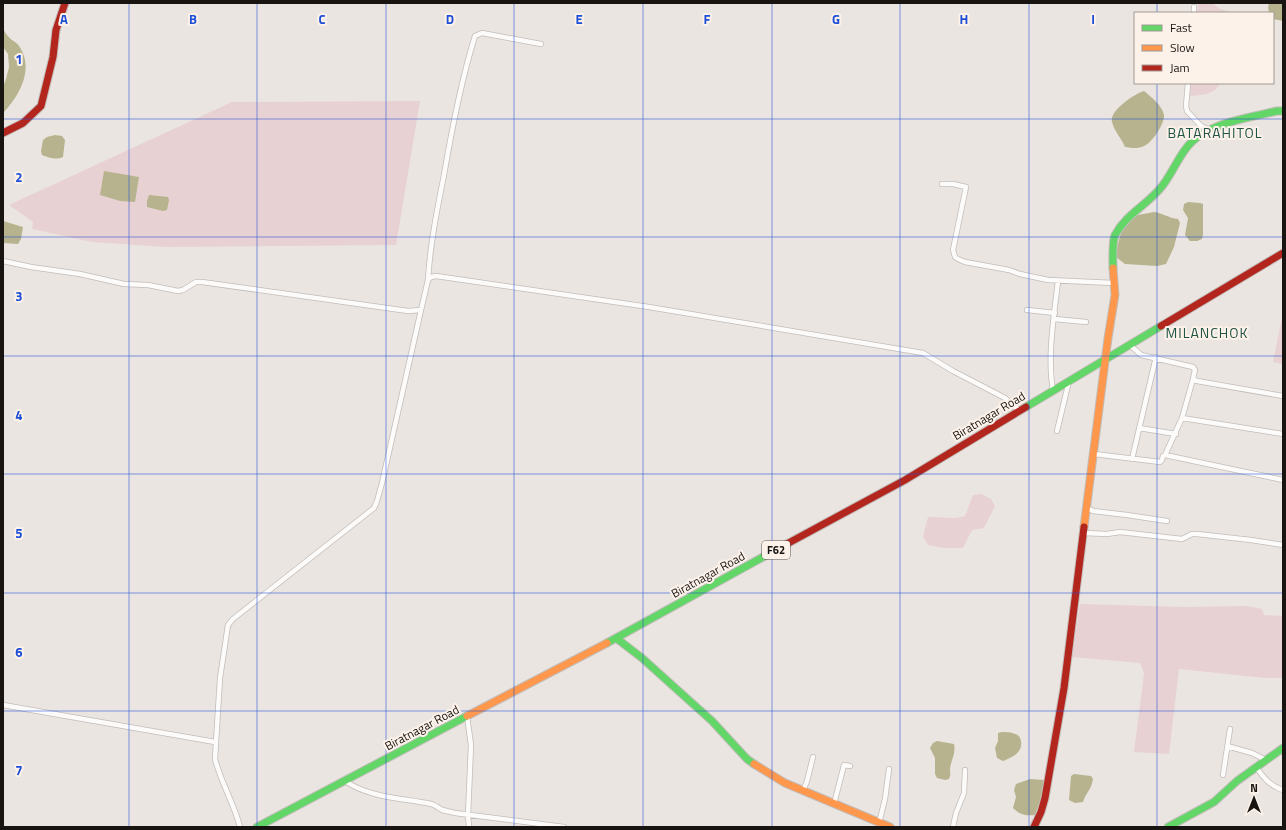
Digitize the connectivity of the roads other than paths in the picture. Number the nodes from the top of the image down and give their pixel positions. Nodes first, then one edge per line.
1 (65, 3) edge
2 (1194, 7) dead end
3 (1194, 12) edge
4 (541, 44) dead end
5 (1188, 84) edge
6 (1283, 112) edge
7 (1210, 130) junction
8 (3, 133) edge
9 (942, 184) dead end
10 (1283, 253) edge
11 (3, 261) edge
12 (428, 280) junction
13 (1058, 281) junction
14 (1114, 283) junction
15 (421, 310) junction
16 (1027, 310) dead end
17 (1055, 313) junction
18 (1054, 319) junction
19 (1086, 322) dead end
20 (1130, 345) junction
21 (1156, 357) junction
22 (1107, 359) junction
23 (1193, 379) junction
24 (1069, 381) junction
25 (1053, 390) junction
26 (1283, 396) edge
27 (1020, 411) junction
28 (1182, 418) junction
29 (1139, 428) junction
30 (1057, 431) dead end
31 (1176, 434) junction
32 (1283, 434) edge
33 (1094, 454) junction
34 (1165, 455) junction
35 (1132, 459) junction
36 (1283, 480) edge
37 (1087, 508) junction
38 (1167, 521) dead end
39 (1084, 533) junction
40 (1283, 545) edge
41 (616, 638) junction
42 (3, 705) edge
43 (467, 716) junction
44 (1230, 729) dead end
45 (215, 742) junction
46 (1227, 746) junction
47 (1283, 748) edge
48 (813, 757) dead end
49 (1266, 760) junction
50 (850, 766) dead end
51 (1256, 767) junction
52 (889, 769) dead end
53 (965, 770) dead end
54 (1223, 775) dead end
55 (344, 781) junction
56 (803, 790) junction
57 (1283, 790) edge
58 (834, 804) junction
59 (468, 815) junction
60 (879, 823) junction
61 (240, 827) edge
62 (258, 827) edge
63 (469, 827) edge
64 (564, 827) edge
65 (890, 827) edge
66 (953, 827) edge
67 (1034, 827) edge
68 (1168, 827) edge

1 - 8 street
2 - 3 street
4 - 12 street
5 - 7 street
6 - 7 street
7 - 14 street
9 - 13 street
10 - 20 street, Biratnagar Road / F62
11 - 15 street
12 - 15 street
12 - 27 street
13 - 14 street
13 - 17 street
14 - 22 street
15 - 45 street
16 - 17 street
17 - 18 street
18 - 19 street
18 - 25 street
20 - 21 street
20 - 22 street, Biratnagar Road / F62
21 - 23 street
21 - 29 street
22 - 24 street, Biratnagar Road / F62
22 - 33 street
23 - 26 street
23 - 28 street
24 - 25 street, Biratnagar Road / F62
24 - 30 street
25 - 27 street, Biratnagar Road / F62
27 - 41 street, Biratnagar Road / F62
28 - 31 street
28 - 32 street
29 - 31 street
29 - 35 street
31 - 34 street
33 - 35 street
33 - 37 street
34 - 35 street
34 - 36 street
37 - 38 street
37 - 39 street
39 - 40 street
39 - 67 street
41 - 43 street, Biratnagar Road / F62
41 - 56 street
42 - 45 street
43 - 55 street, Biratnagar Road / F62
43 - 59 street
44 - 46 street
45 - 61 street
46 - 49 street
46 - 54 street
47 - 49 street
48 - 56 street
49 - 51 street
50 - 58 street
51 - 57 street
51 - 68 street
52 - 60 street
53 - 66 street
55 - 59 street
55 - 62 street, Biratnagar Road / F62
56 - 58 street
58 - 60 street
59 - 63 street
59 - 64 street
60 - 65 street

